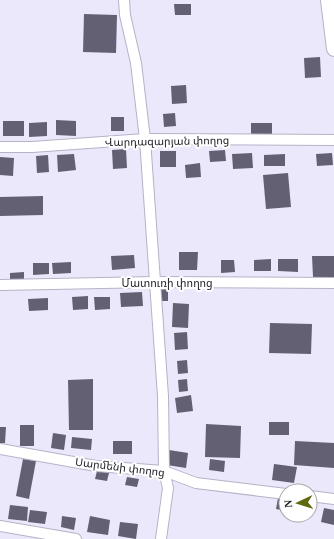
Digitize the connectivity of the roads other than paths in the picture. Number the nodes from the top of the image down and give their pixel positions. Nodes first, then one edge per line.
1 (124, 0) edge
2 (328, 0) edge
3 (334, 49) edge
4 (145, 139) junction
5 (334, 140) edge
6 (0, 147) edge
7 (154, 282) junction
8 (334, 283) edge
9 (0, 285) edge
10 (0, 448) edge
11 (164, 472) junction
12 (278, 493) edge
13 (318, 497) edge
14 (334, 499) edge
15 (0, 526) edge
16 (76, 539) edge
17 (161, 539) edge

1 - 4 street
2 - 3 main road
4 - 5 street, Վարդազարյան փողոց
4 - 6 street, Վարդազարյան փողոց
4 - 7 street
7 - 8 street, Մատուռի փողոց
7 - 9 street, Մատուռի փողոց
7 - 11 street
10 - 11 street, Սարմենի փողոց
11 - 12 street, Սարմենի փողոց
11 - 17 street
13 - 14 street
15 - 16 street

